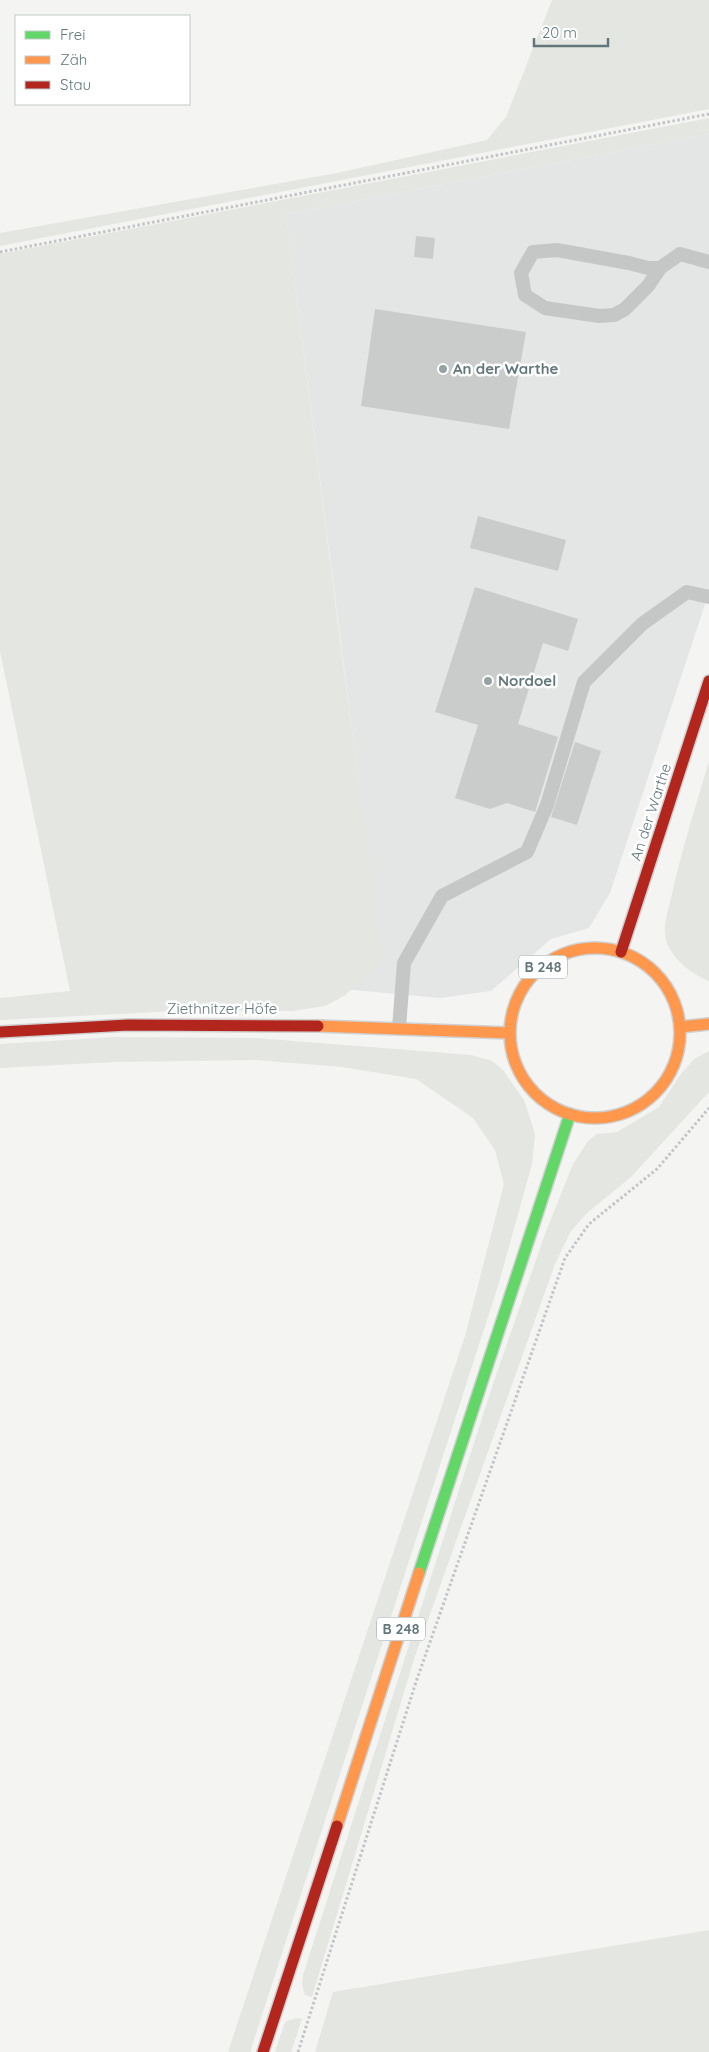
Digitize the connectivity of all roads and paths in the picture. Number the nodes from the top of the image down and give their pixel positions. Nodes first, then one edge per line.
1 (709, 114) edge
2 (0, 252) edge
3 (709, 262) edge
4 (660, 268) junction
5 (709, 597) edge
6 (709, 681) edge
7 (621, 952) junction
8 (709, 1024) edge
9 (680, 1027) junction
10 (399, 1028) junction
11 (0, 1032) edge
12 (510, 1032) junction
13 (709, 1108) edge
14 (570, 1114) junction
15 (263, 2052) edge
16 (298, 2052) edge

1 - 2 path
3 - 4 lane
4 - 4 lane
5 - 10 lane
6 - 7 main road, An der Warthe
7 - 9 main road, B 248
7 - 12 main road, B 248
8 - 9 main road
9 - 14 main road, B 248
10 - 11 main road, Ziethnitzer Höfe
10 - 12 main road, Ziethnitzer Höfe
12 - 14 main road, B 248
13 - 16 path
14 - 15 main road, B 248

